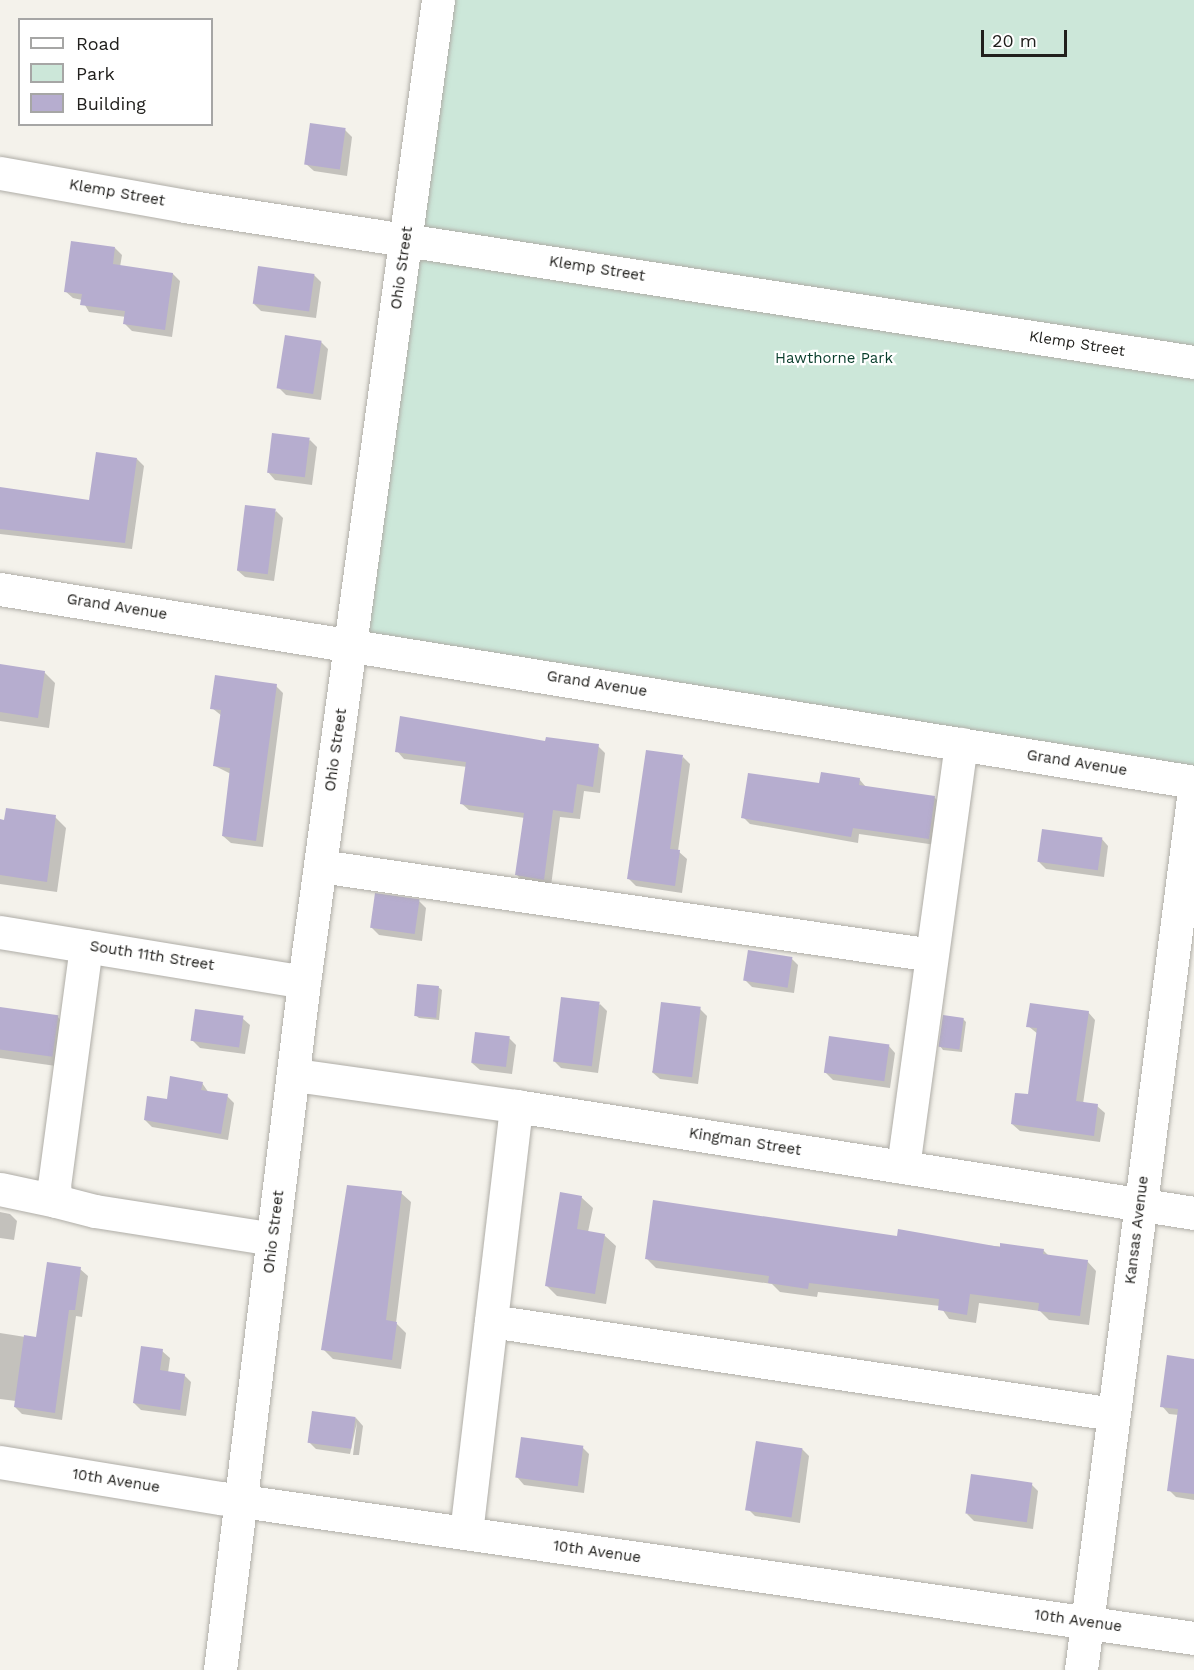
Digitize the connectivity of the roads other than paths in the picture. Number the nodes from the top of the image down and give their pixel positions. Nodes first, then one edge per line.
1 (438, 0) edge
2 (0, 173) edge
3 (406, 239) junction
4 (1194, 362) edge
5 (0, 589) edge
6 (350, 643) junction
7 (961, 744) junction
8 (1194, 782) edge
9 (1194, 790) edge
10 (320, 866) junction
11 (0, 932) edge
12 (86, 946) junction
13 (932, 955) junction
14 (304, 982) junction
15 (1181, 991) edge
16 (295, 1075) junction
17 (516, 1106) junction
18 (903, 1167) junction
19 (0, 1189) edge
20 (56, 1201) junction
21 (1140, 1204) junction
22 (1194, 1213) edge
23 (273, 1239) junction
24 (491, 1321) junction
25 (1113, 1414) junction
26 (0, 1462) edge
27 (239, 1500) junction
28 (466, 1533) junction
29 (1087, 1622) junction
30 (1194, 1638) edge
31 (220, 1670) edge
32 (1081, 1670) edge

1 - 3 street, Ohio Street
2 - 3 street, Klemp Street
3 - 4 street, Klemp Street
3 - 6 street, Ohio Street
5 - 6 street, Grand Avenue
6 - 7 street, Grand Avenue
6 - 10 street, Ohio Street
7 - 8 street, Grand Avenue
7 - 13 street
9 - 15 street, Kansas Avenue
10 - 13 street
10 - 14 street, Ohio Street
11 - 12 street, South 11th Street
12 - 14 street, South 11th Street
12 - 20 street
13 - 18 street
14 - 16 street, Ohio Street
15 - 21 street, Kansas Avenue
16 - 17 street, Kingman Street
16 - 23 street, Ohio Street
17 - 18 street, Kingman Street
17 - 24 street
18 - 21 street, Kingman Street
19 - 20 street
20 - 23 street
21 - 22 street, Kingman Street
21 - 25 street, Kansas Avenue
23 - 27 street, Ohio Street
24 - 25 street
24 - 28 street
25 - 29 street, Kansas Avenue
26 - 27 street, 10th Avenue
27 - 28 street, 10th Avenue
27 - 31 street, Ohio Street
28 - 29 street, 10th Avenue
29 - 30 street, 10th Avenue
29 - 32 street, Kansas Avenue

